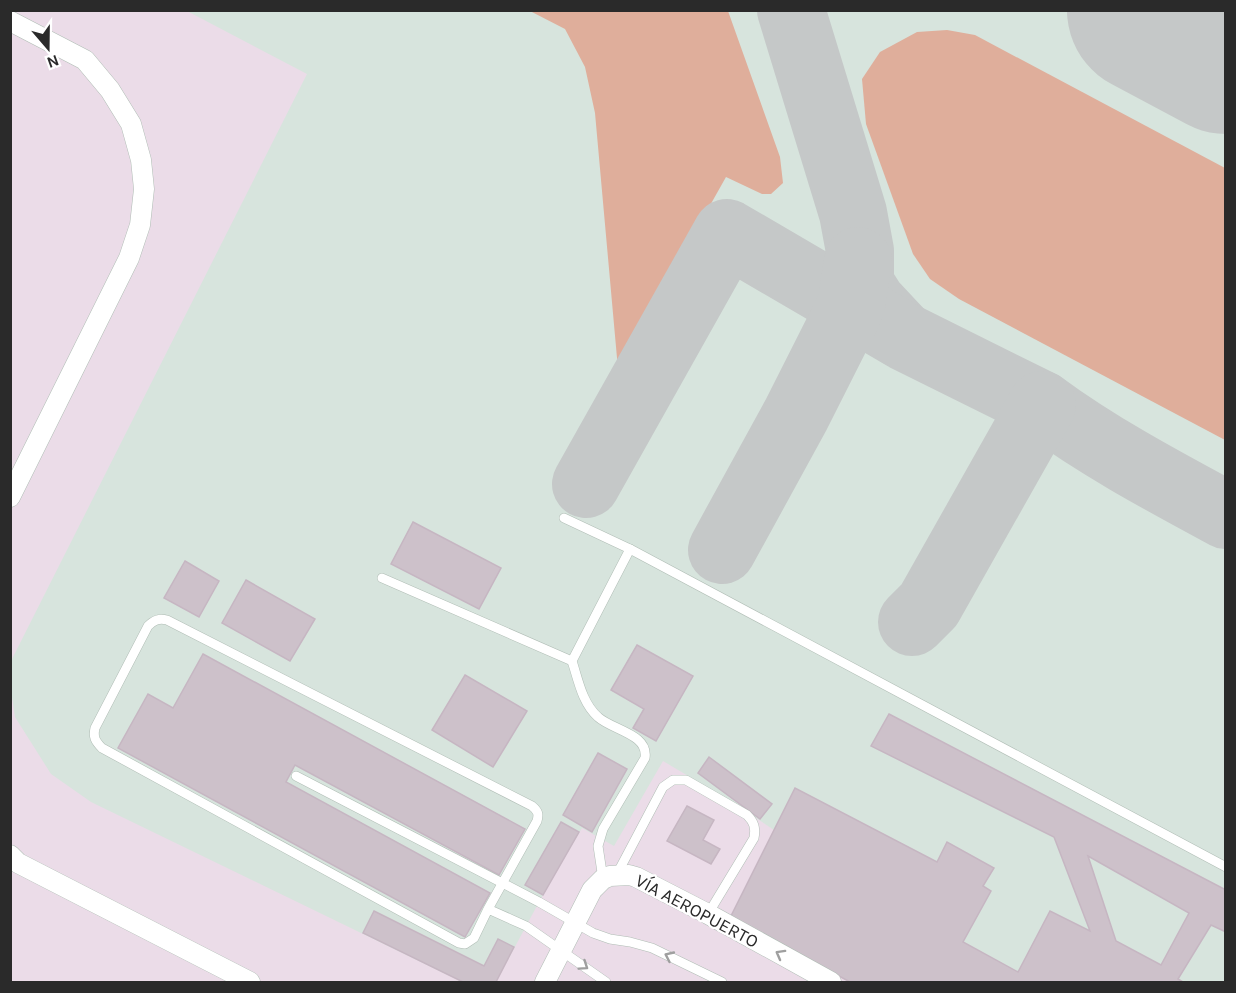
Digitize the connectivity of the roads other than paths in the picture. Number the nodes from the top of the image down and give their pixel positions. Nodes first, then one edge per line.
1 (10, 21) edge
2 (10, 497) edge
3 (564, 518) dead end
4 (630, 549) junction
5 (382, 578) dead end
6 (572, 660) junction
7 (296, 776) dead end
8 (10, 855) edge
9 (1226, 867) edge
10 (610, 877) junction
11 (502, 884) junction
12 (489, 909) junction
13 (708, 914) junction
14 (576, 923) junction
15 (561, 950) junction
16 (250, 982) edge
17 (545, 982) edge
18 (606, 982) edge
19 (722, 982) edge
20 (831, 982) edge

1 - 2 street
3 - 4 lane
4 - 6 lane
4 - 9 lane
5 - 6 lane
6 - 10 lane
7 - 11 lane
8 - 16 street
10 - 13 street, VÍA AEROPUERTO
10 - 13 lane
10 - 14 street
11 - 12 lane
11 - 12 lane
11 - 14 lane
12 - 15 lane
20 -> 13 street, VÍA AEROPUERTO
14 - 15 street
19 -> 14 lane
15 - 17 street
15 -> 18 lane

